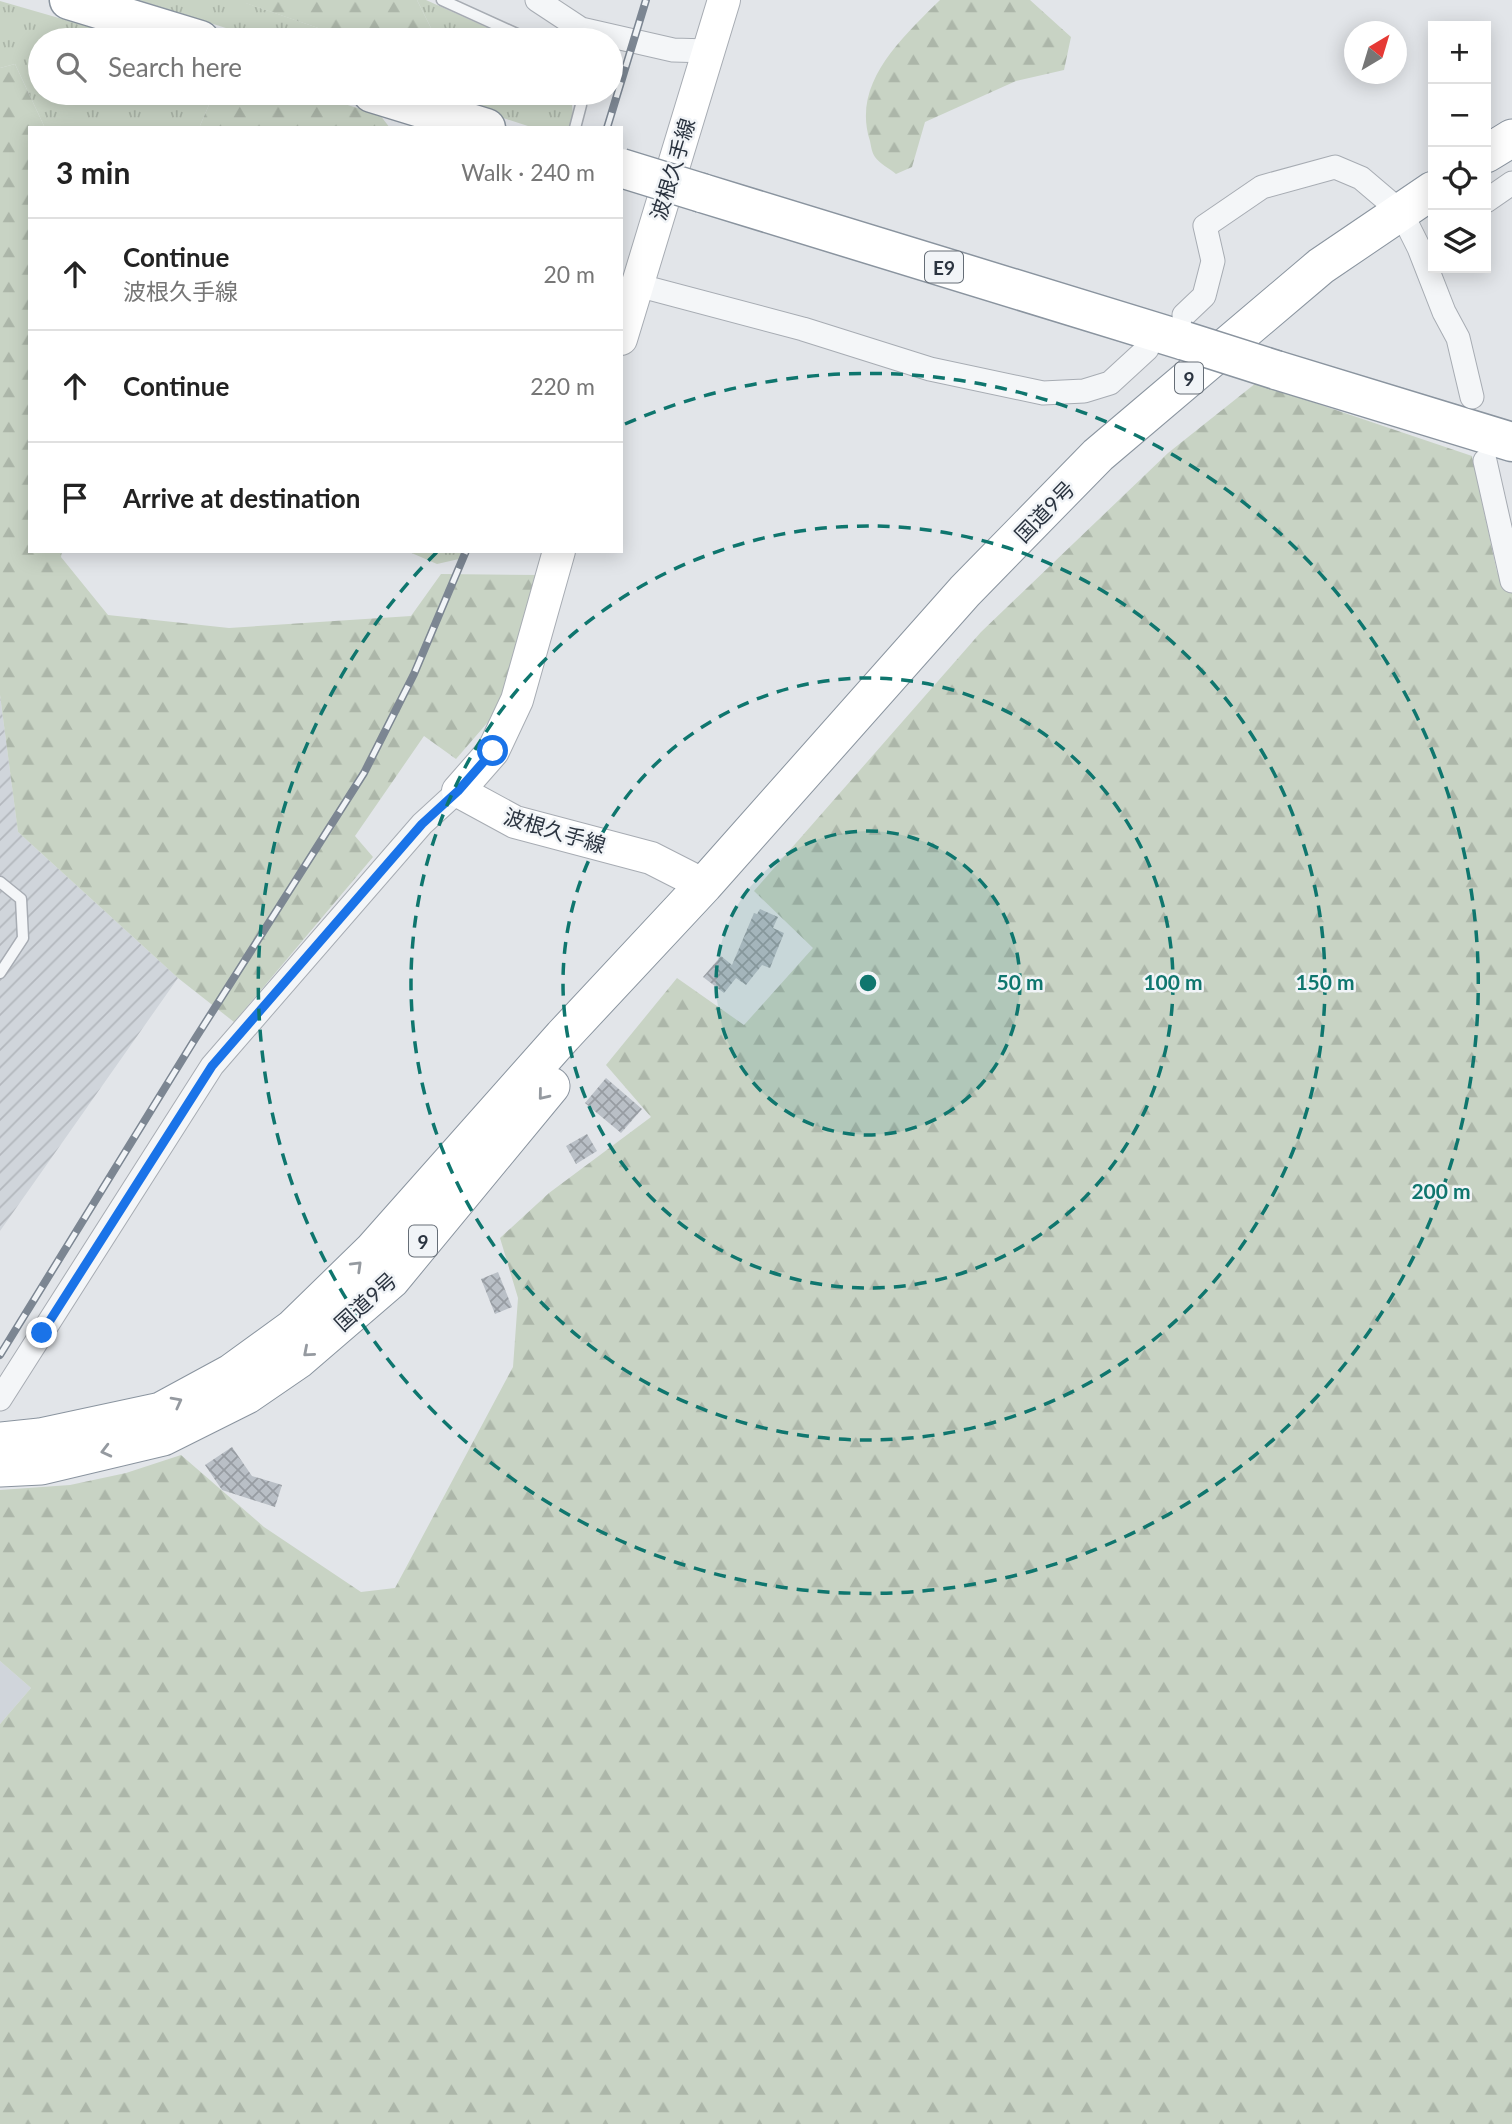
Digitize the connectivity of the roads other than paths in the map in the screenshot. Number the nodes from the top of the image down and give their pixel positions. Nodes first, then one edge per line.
1 (69, 0) edge
2 (442, 0) edge
3 (537, 0) edge
4 (724, 0) edge
5 (161, 28) edge
6 (504, 28) edge
7 (579, 28) edge
8 (623, 39) edge
9 (709, 51) junction
10 (411, 105) edge
11 (581, 105) edge
12 (479, 126) edge
13 (576, 126) edge
14 (1512, 138) edge
15 (1491, 151) edge
16 (623, 170) edge
17 (1512, 183) edge
18 (1428, 193) edge
19 (1491, 198) edge
20 (1401, 212) junction
21 (1426, 243) edge
22 (637, 285) junction
23 (1184, 328) junction
24 (623, 332) edge
25 (1147, 349) dead end
26 (1463, 411) junction
27 (1503, 451) edge
28 (558, 553) edge
29 (1512, 581) edge
30 (458, 791) junction
31 (0, 882) edge
32 (704, 885) junction
33 (0, 973) edge
34 (0, 1399) edge
35 (0, 1441) edge
36 (40, 1452) junction
37 (0, 1468) edge

1 - 5 highway
2 - 6 lane
3 - 7 street
4 - 9 main road, 波根久手線
8 - 9 street
9 - 22 main road, 波根久手線
10 - 12 highway
11 - 13 lane
14 - 15 highway
16 - 23 highway, E9, bridge
17 - 19 street
18 - 20 highway, 国道9号 / 9
20 - 21 street
20 - 23 street
20 - 32 highway, 国道9号 / 9
21 - 26 street
22 - 24 main road, 波根久手線
22 - 25 street
23 - 26 highway, E9, bridge
26 - 27 highway
27 - 29 street
28 - 30 main road
30 - 32 main road, 波根久手線
30 - 34 street
31 - 33 lane
32 - 36 highway, 国道9号 / 9
35 - 36 highway, 国道9号 / 9
36 - 37 highway, 国道9号 / 9

